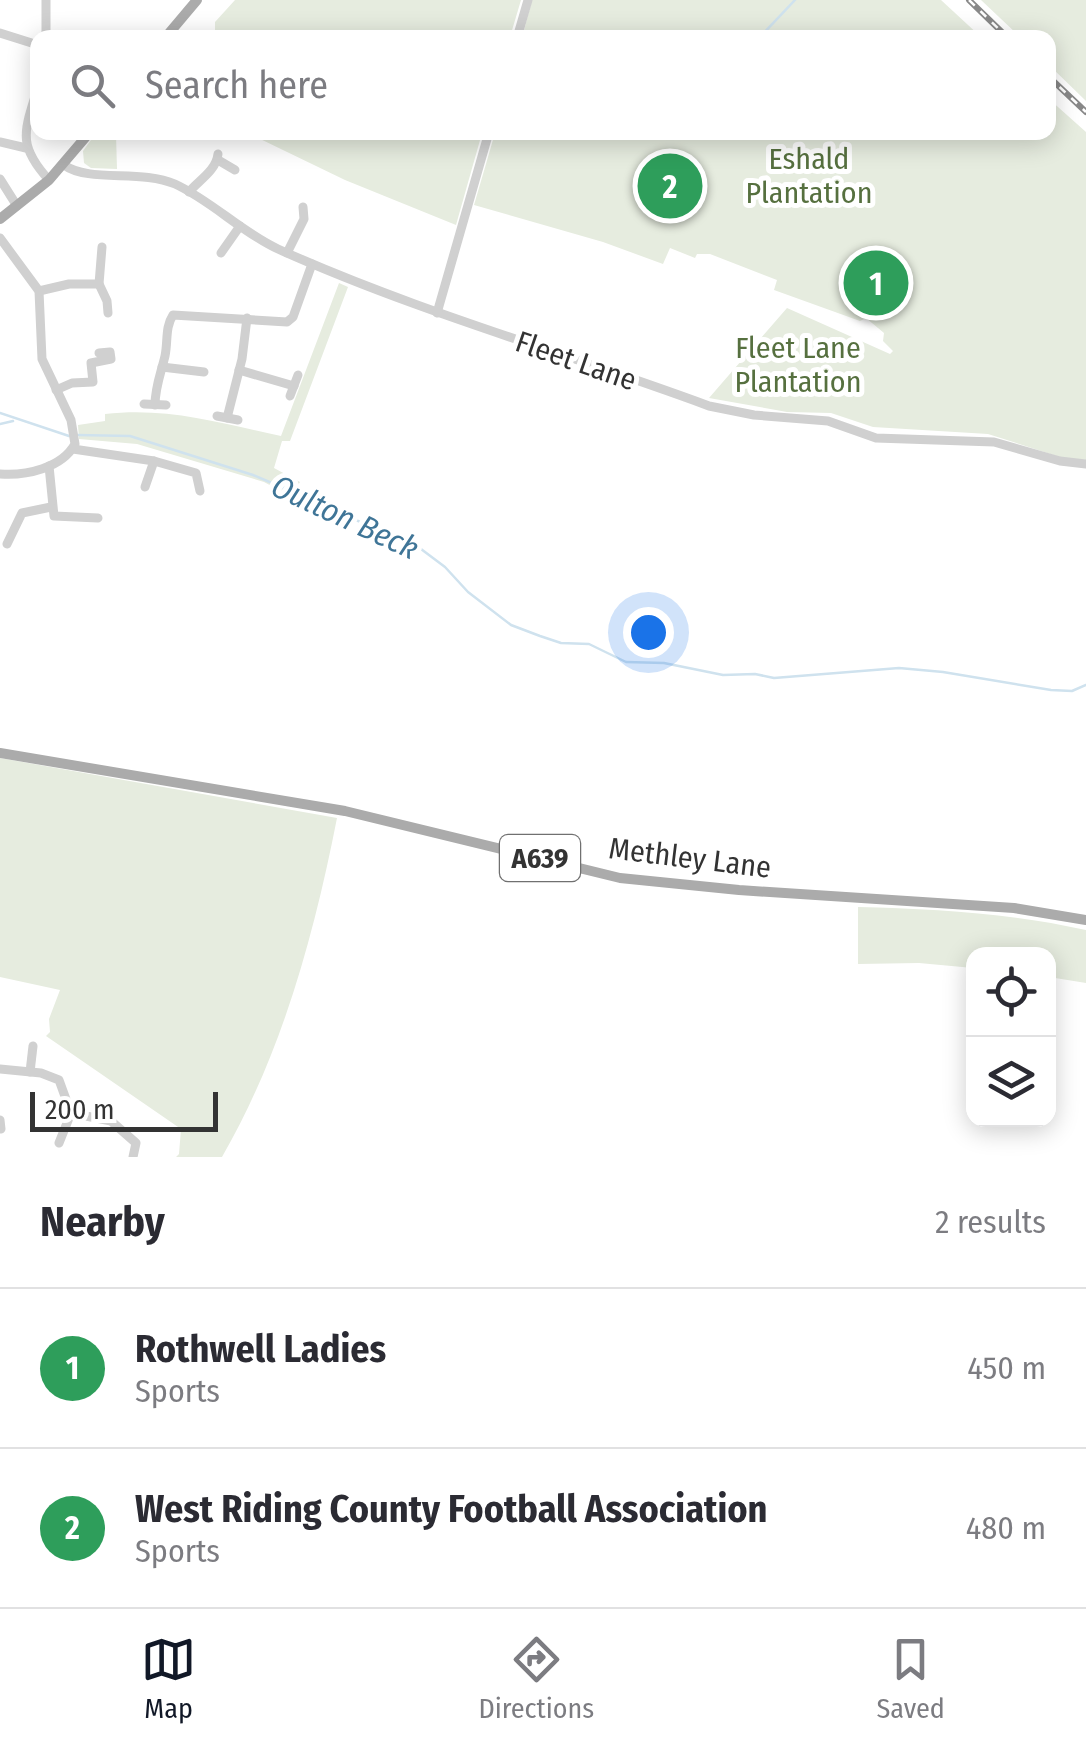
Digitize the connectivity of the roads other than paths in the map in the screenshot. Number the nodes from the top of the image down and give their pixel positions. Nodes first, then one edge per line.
1 (46, 0) edge
2 (197, 0) edge
3 (528, 0) edge
4 (46, 30) edge
5 (172, 30) edge
6 (519, 30) edge
7 (0, 33) edge
8 (30, 42) edge
9 (30, 114) edge
10 (84, 140) edge
11 (487, 140) edge
12 (0, 142) edge
13 (26, 148) junction
14 (68, 161) junction
15 (235, 170) dead end
16 (0, 179) edge
17 (49, 180) junction
18 (190, 192) junction
19 (17, 206) junction
20 (303, 206) dead end
21 (0, 219) edge
22 (240, 226) junction
23 (0, 238) edge
24 (102, 247) dead end
25 (221, 253) dead end
26 (287, 253) junction
27 (312, 264) junction
28 (99, 284) junction
29 (39, 291) junction
30 (108, 313) dead end
31 (437, 314) junction
32 (247, 318) junction
33 (99, 353) dead end
34 (162, 367) junction
35 (240, 370) junction
36 (204, 372) dead end
37 (298, 374) dead end
38 (56, 390) junction
39 (155, 405) dead end
40 (227, 418) dead end
41 (74, 440) junction
42 (154, 461) junction
43 (1086, 464) edge
44 (48, 466) junction
45 (0, 474) edge
46 (144, 487) dead end
47 (200, 491) dead end
48 (52, 507) junction
49 (98, 518) dead end
50 (7, 544) dead end
51 (0, 753) edge
52 (1086, 920) edge
53 (33, 1046) dead end
54 (0, 1069) edge
55 (30, 1072) junction
56 (71, 1113) junction
57 (3, 1119) edge
58 (0, 1129) edge
59 (58, 1143) dead end
60 (132, 1157) edge

1 - 4 street
2 - 5 main road
3 - 6 street
7 - 8 street
9 - 13 street
10 - 14 main road
11 - 31 street
12 - 13 street
13 - 17 street
14 - 17 main road
14 - 18 street, Fleet Lane
15 - 18 street
16 - 19 street
17 - 19 main road
18 - 22 street, Fleet Lane
19 - 21 main road
20 - 26 street
22 - 25 street
22 - 26 street, Fleet Lane
23 - 29 street
24 - 28 street
26 - 27 street, Fleet Lane
27 - 31 street, Fleet Lane
27 - 32 street
28 - 29 street
28 - 30 street
29 - 38 street
31 - 43 street, Fleet Lane
32 - 34 street
32 - 35 street
33 - 38 street
34 - 36 street
34 - 39 street
35 - 37 street
35 - 40 street
38 - 41 street
41 - 42 street
41 - 44 street
42 - 46 street
42 - 47 street
44 - 45 street
44 - 48 street
48 - 49 street
48 - 50 street
51 - 52 main road, Methley Lane / A639
53 - 55 street
54 - 55 street
55 - 56 street
56 - 59 street
56 - 60 street
57 - 58 street

